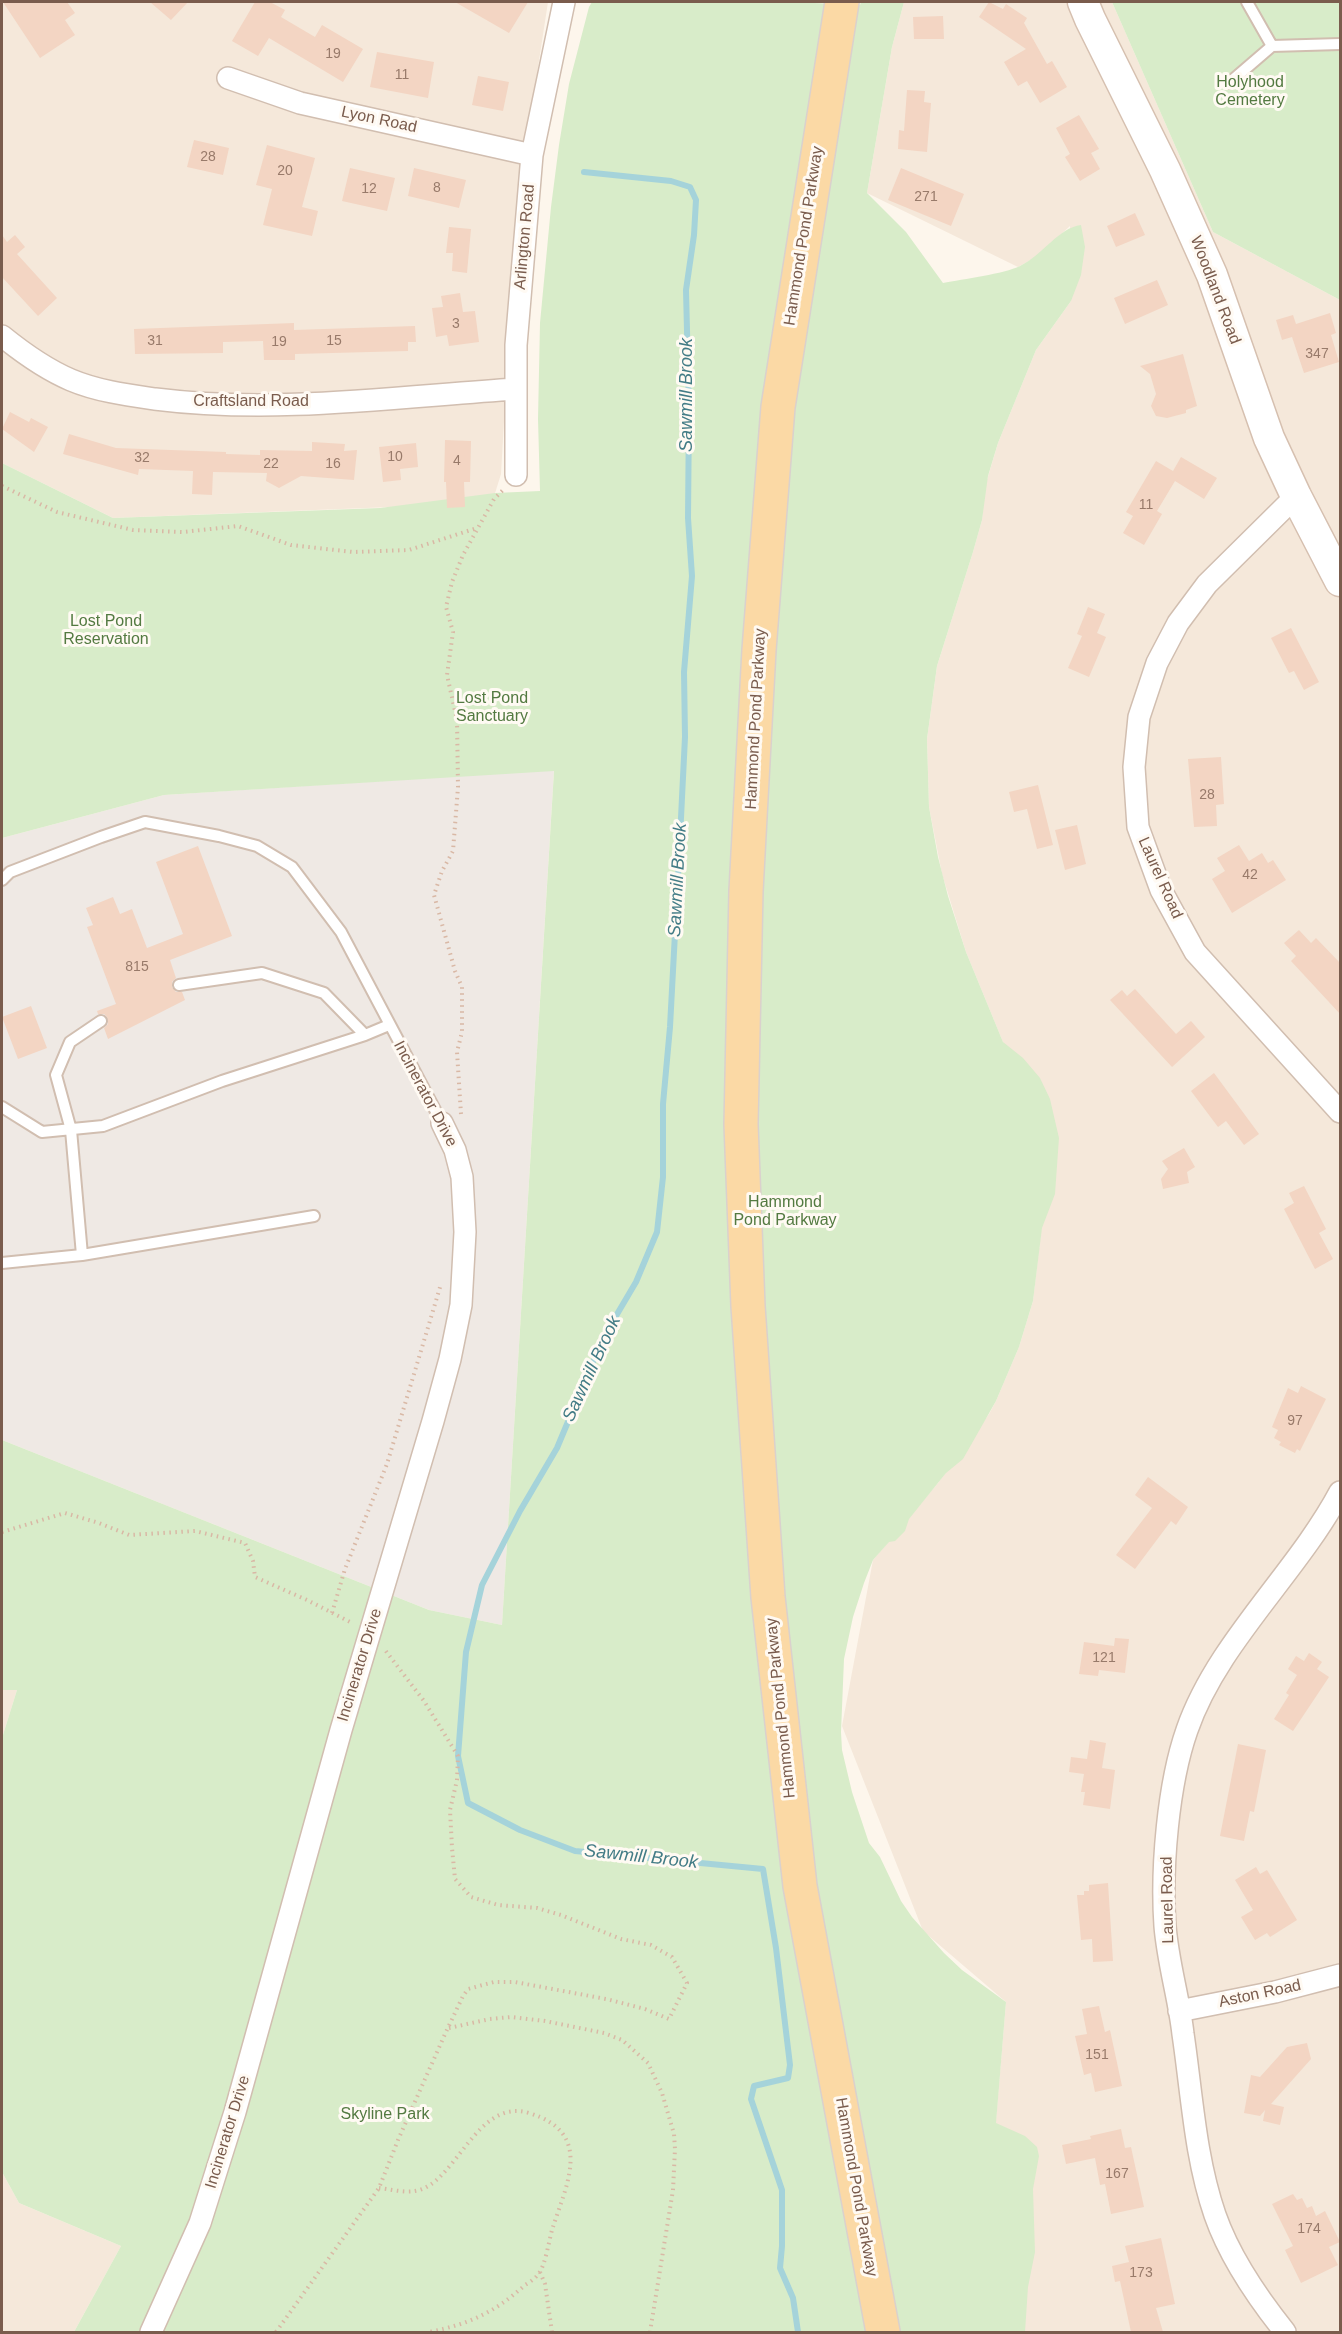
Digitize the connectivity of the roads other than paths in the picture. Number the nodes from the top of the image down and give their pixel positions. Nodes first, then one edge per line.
1 (564, 2) edge
2 (842, 2) edge
3 (1083, 2) edge
4 (1247, 2) edge
5 (1341, 44) edge
6 (1272, 46) junction
7 (228, 78) dead end
8 (1229, 83) dead end
9 (532, 155) junction
10 (2, 336) edge
11 (515, 389) junction
12 (516, 475) road end
13 (1296, 496) junction
14 (1341, 580) edge
15 (2, 880) edge
16 (179, 985) dead end
17 (101, 1021) dead end
18 (389, 1025) junction
19 (365, 1035) junction
20 (2, 1107) edge
21 (1341, 1112) edge
22 (442, 1123) joint
23 (71, 1130) junction
24 (314, 1215) dead end
25 (82, 1255) junction
26 (2, 1263) edge
27 (1341, 1492) edge
28 (1341, 1975) edge
29 (1179, 2011) junction
30 (151, 2332) edge
31 (883, 2332) edge
32 (1285, 2332) edge

1 - 9 street, Arlington Road
2 - 31 main road, Hammond Pond Parkway
3 - 13 street, Woodland Road
4 - 6 lane
5 - 6 lane
6 - 8 lane
7 - 9 street, Lyon Road
9 - 11 street, Arlington Road
10 - 11 street, Craftsland Road
11 - 12 street, Arlington Road
13 - 14 street, Woodland Road
13 - 21 street, Laurel Road
15 - 18 lane, Incinerator Drive
16 - 19 lane
17 - 23 lane
18 - 19 lane, Incinerator Drive
18 - 22 lane, Incinerator Drive
19 - 23 lane, Incinerator Drive
20 - 23 lane, Incinerator Drive
22 - 30 street, Incinerator Drive
23 - 25 lane
24 - 25 lane
25 - 26 lane
27 - 29 street, Laurel Road
28 - 29 street, Aston Road
29 - 32 street, Laurel Road

